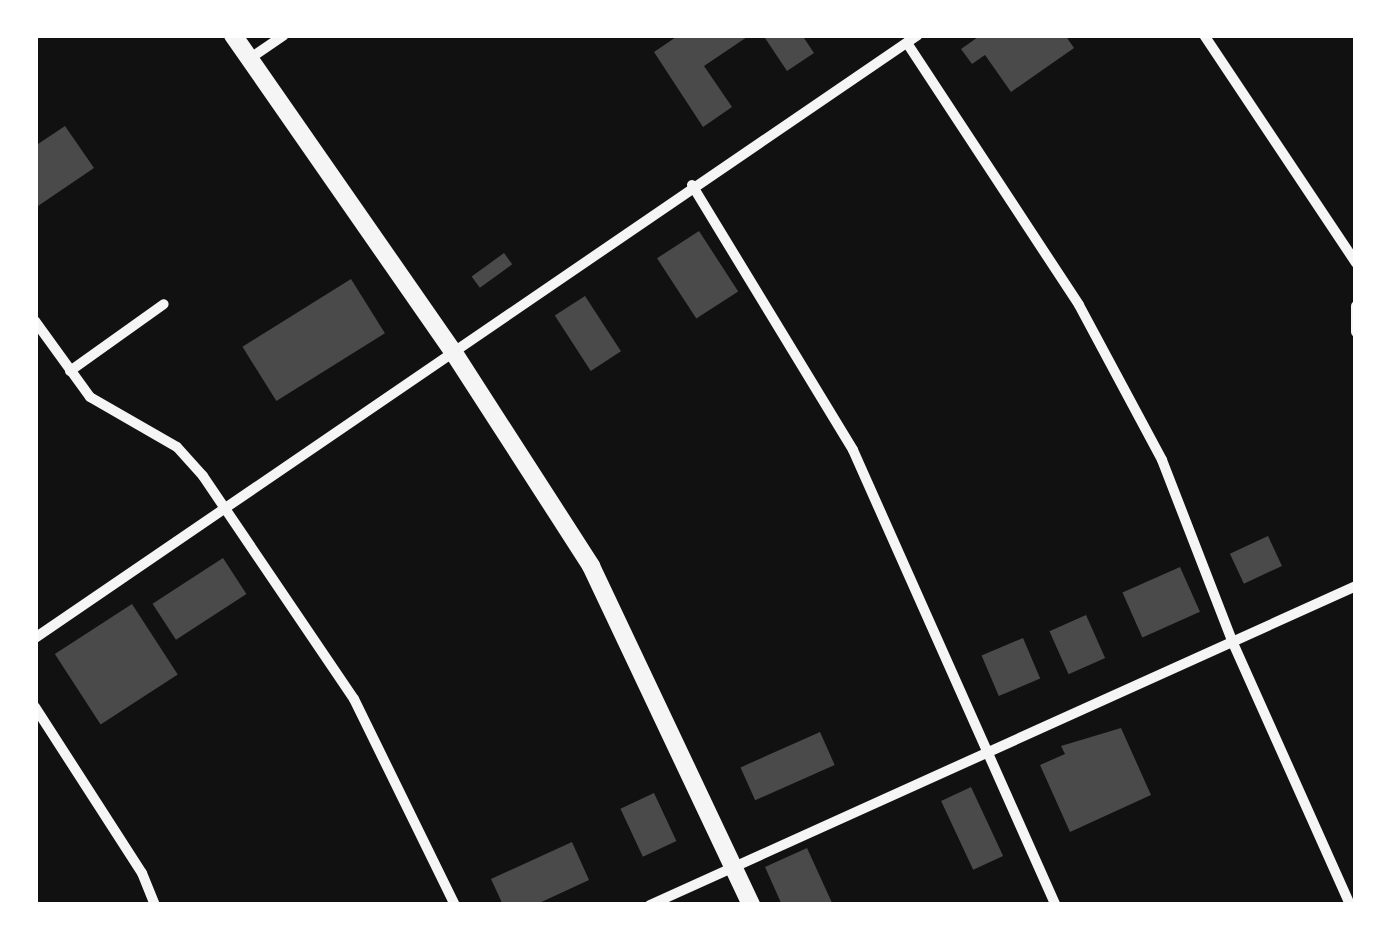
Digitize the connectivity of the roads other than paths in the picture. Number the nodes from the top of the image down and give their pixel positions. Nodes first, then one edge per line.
1 (233, 35) edge
2 (284, 35) edge
3 (918, 35) edge
4 (1204, 35) edge
5 (907, 42) junction
6 (249, 59) junction
7 (692, 185) junction
8 (1356, 263) edge
9 (164, 304) dead end
10 (1356, 306) edge
11 (35, 322) edge
12 (1356, 332) edge
13 (452, 350) junction
14 (70, 371) junction
15 (224, 506) junction
16 (1356, 586) edge
17 (35, 638) edge
18 (1233, 642) junction
19 (35, 707) edge
20 (988, 754) junction
21 (734, 866) junction
22 (154, 905) edge
23 (455, 905) edge
24 (650, 905) edge
25 (751, 905) edge
26 (1056, 905) edge
27 (1350, 905) edge

1 - 6 street
2 - 6 street
3 - 5 street
4 - 8 street
5 - 7 street
5 - 18 street
6 - 13 street
7 - 13 street
7 - 20 street
9 - 14 street
10 - 12 street
11 - 14 street
13 - 15 street
13 - 21 street
14 - 15 street
15 - 17 street
15 - 23 street
16 - 18 street
18 - 20 street
18 - 27 street
19 - 22 street
20 - 21 street
20 - 26 street
21 - 24 street
21 - 25 street

